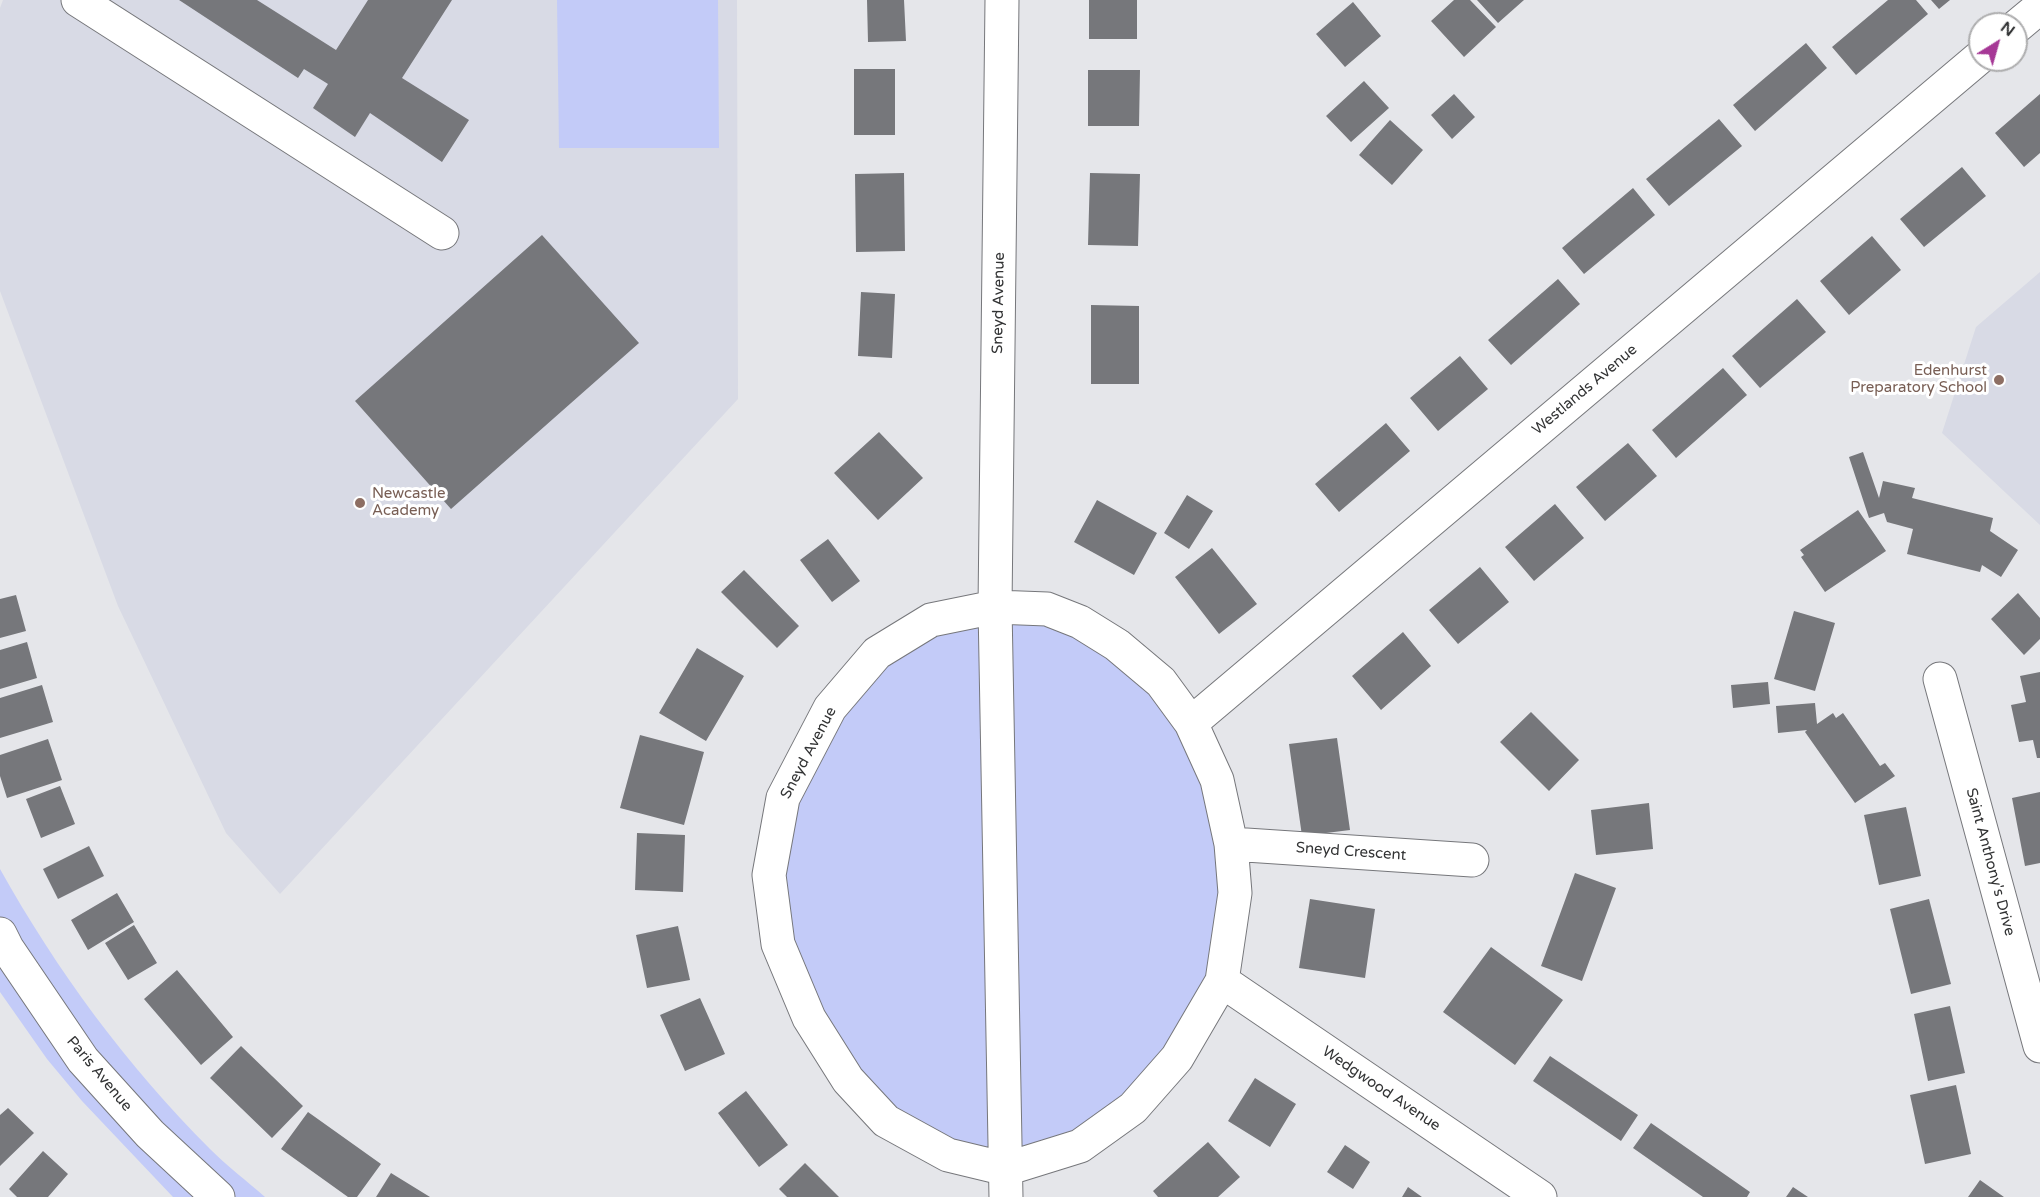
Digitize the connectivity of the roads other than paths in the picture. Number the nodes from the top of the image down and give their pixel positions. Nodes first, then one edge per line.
1 (78, 0) edge
2 (1002, 0) edge
3 (2040, 7) edge
4 (2028, 17) edge
5 (1968, 67) edge
6 (442, 233) dead end
7 (995, 607) junction
8 (1940, 679) dead end
9 (1191, 723) junction
10 (1231, 844) junction
11 (1472, 860) dead end
12 (0, 934) edge
13 (1222, 981) junction
14 (2040, 1046) edge
15 (1006, 1183) edge
16 (218, 1197) edge
17 (1540, 1197) edge

1 - 6 street
2 - 7 street, Sneyd Avenue
3 - 4 street
5 - 9 street, Westlands Avenue
7 - 9 street, Sneyd Avenue
7 - 15 street, Sneyd Avenue
7 - 15 street, Sneyd Avenue
8 - 14 street, Saint Anthony's Drive
9 - 10 street, Sneyd Avenue
10 - 11 street, Sneyd Crescent
10 - 13 street, Sneyd Avenue
12 - 16 street, Paris Avenue
13 - 15 street, Sneyd Avenue
13 - 17 street, Wedgwood Avenue

